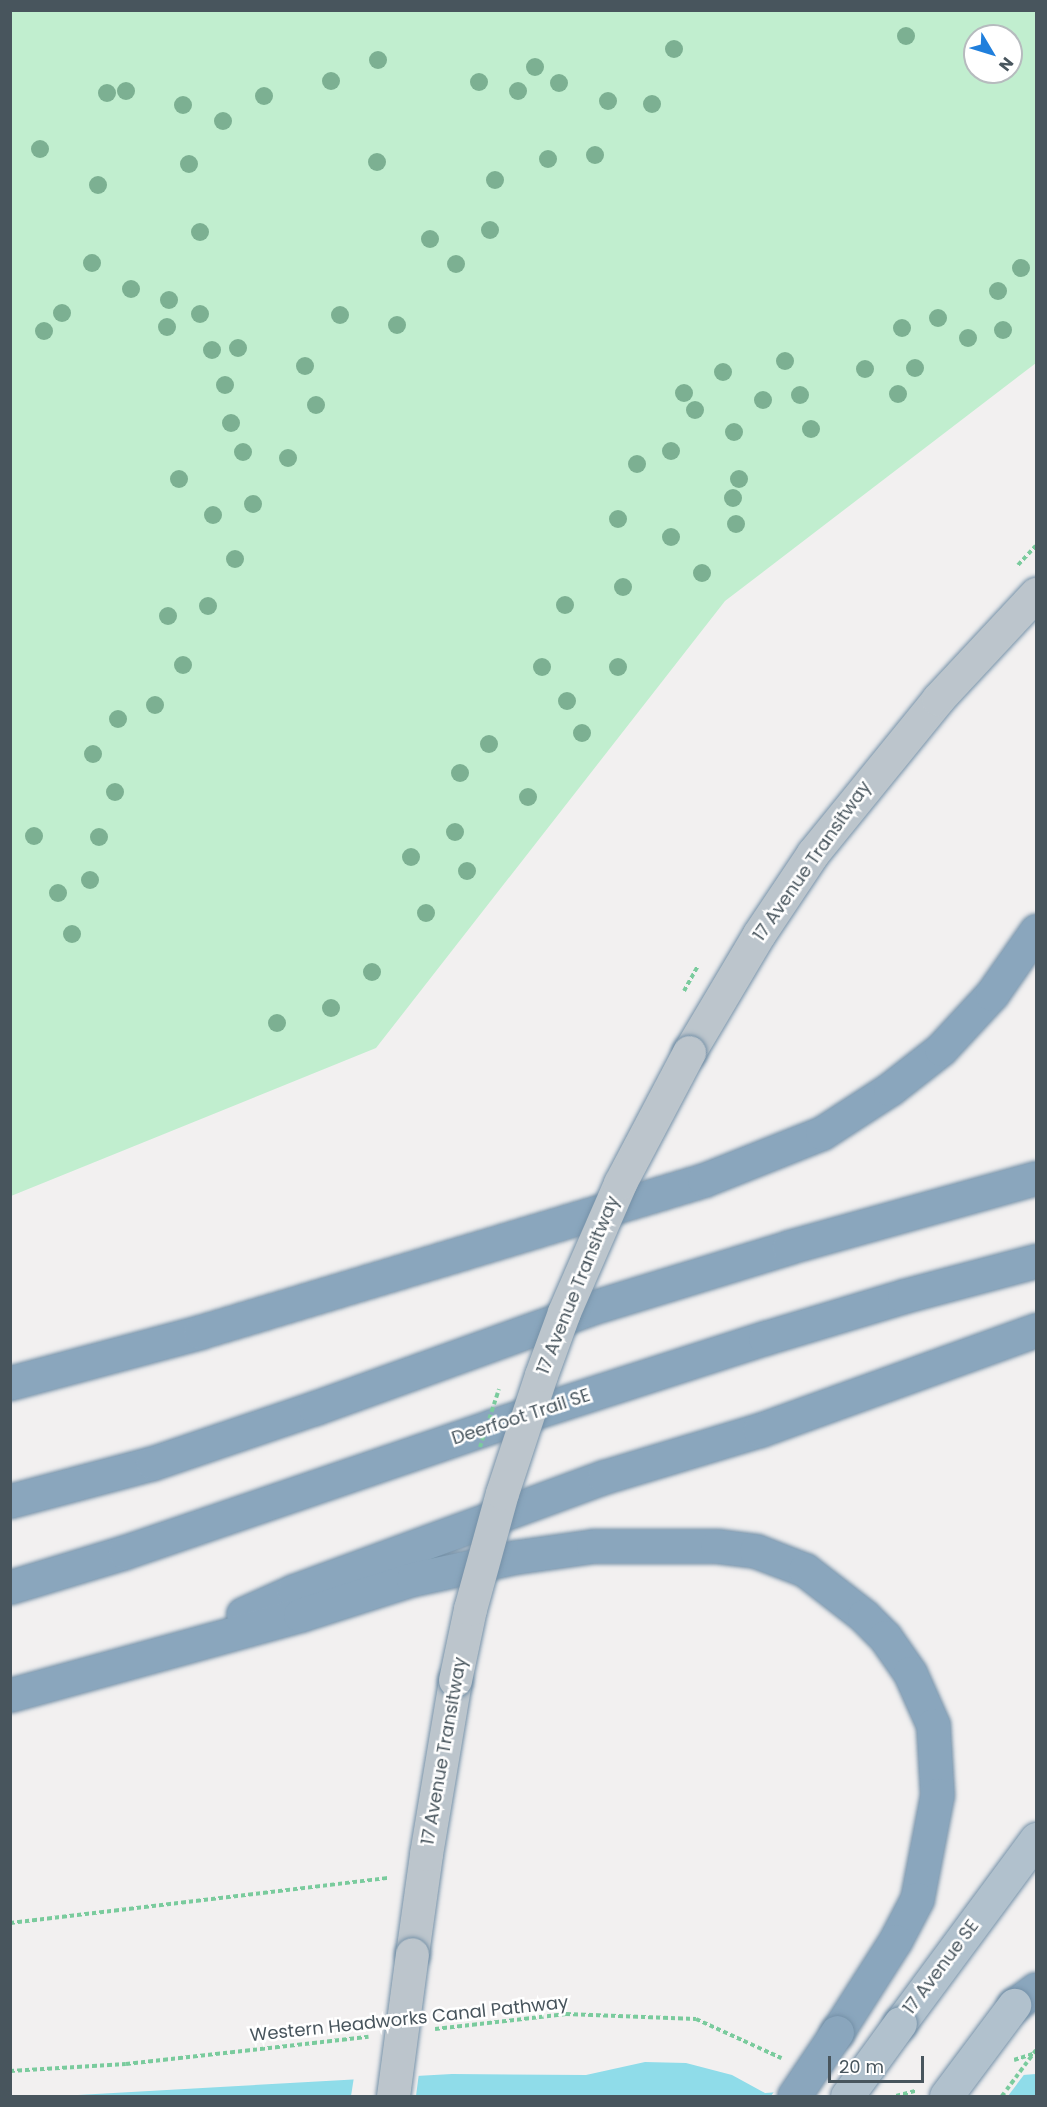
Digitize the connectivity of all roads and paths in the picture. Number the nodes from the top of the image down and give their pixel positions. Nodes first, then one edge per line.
1 (1036, 594) edge
2 (1036, 931) edge
3 (1036, 1178) edge
4 (1036, 1261) edge
5 (1036, 1330) edge
6 (10, 1383) edge
7 (10, 1501) edge
8 (10, 1587) edge
9 (132, 1663) junction
10 (10, 1695) edge
11 (1036, 1839) edge
12 (388, 1878) dead end
13 (10, 1923) edge
14 (1036, 1975) edge
15 (1025, 1997) edge
16 (423, 2030) dead end
17 (376, 2036) dead end
18 (1036, 2050) edge
19 (782, 2058) dead end
20 (10, 2071) edge
21 (393, 2097) edge
22 (794, 2097) edge
23 (847, 2097) edge
24 (946, 2097) edge
25 (1002, 2097) edge

1 - 21 lane, 17 Avenue Transitway, bridge
2 - 6 highway
3 - 7 highway
4 - 8 highway, Deerfoot Trail SE
5 - 9 highway
9 - 10 highway
9 - 22 highway, bridge
11 - 23 main road, 17 Avenue SE, bridge
12 - 13 path
14 - 15 main road
15 - 24 main road, bridge
16 - 19 path, Western Headworks Canal Pathway
17 - 20 path, Western Headworks Canal Pathway
18 - 25 path, bridge

